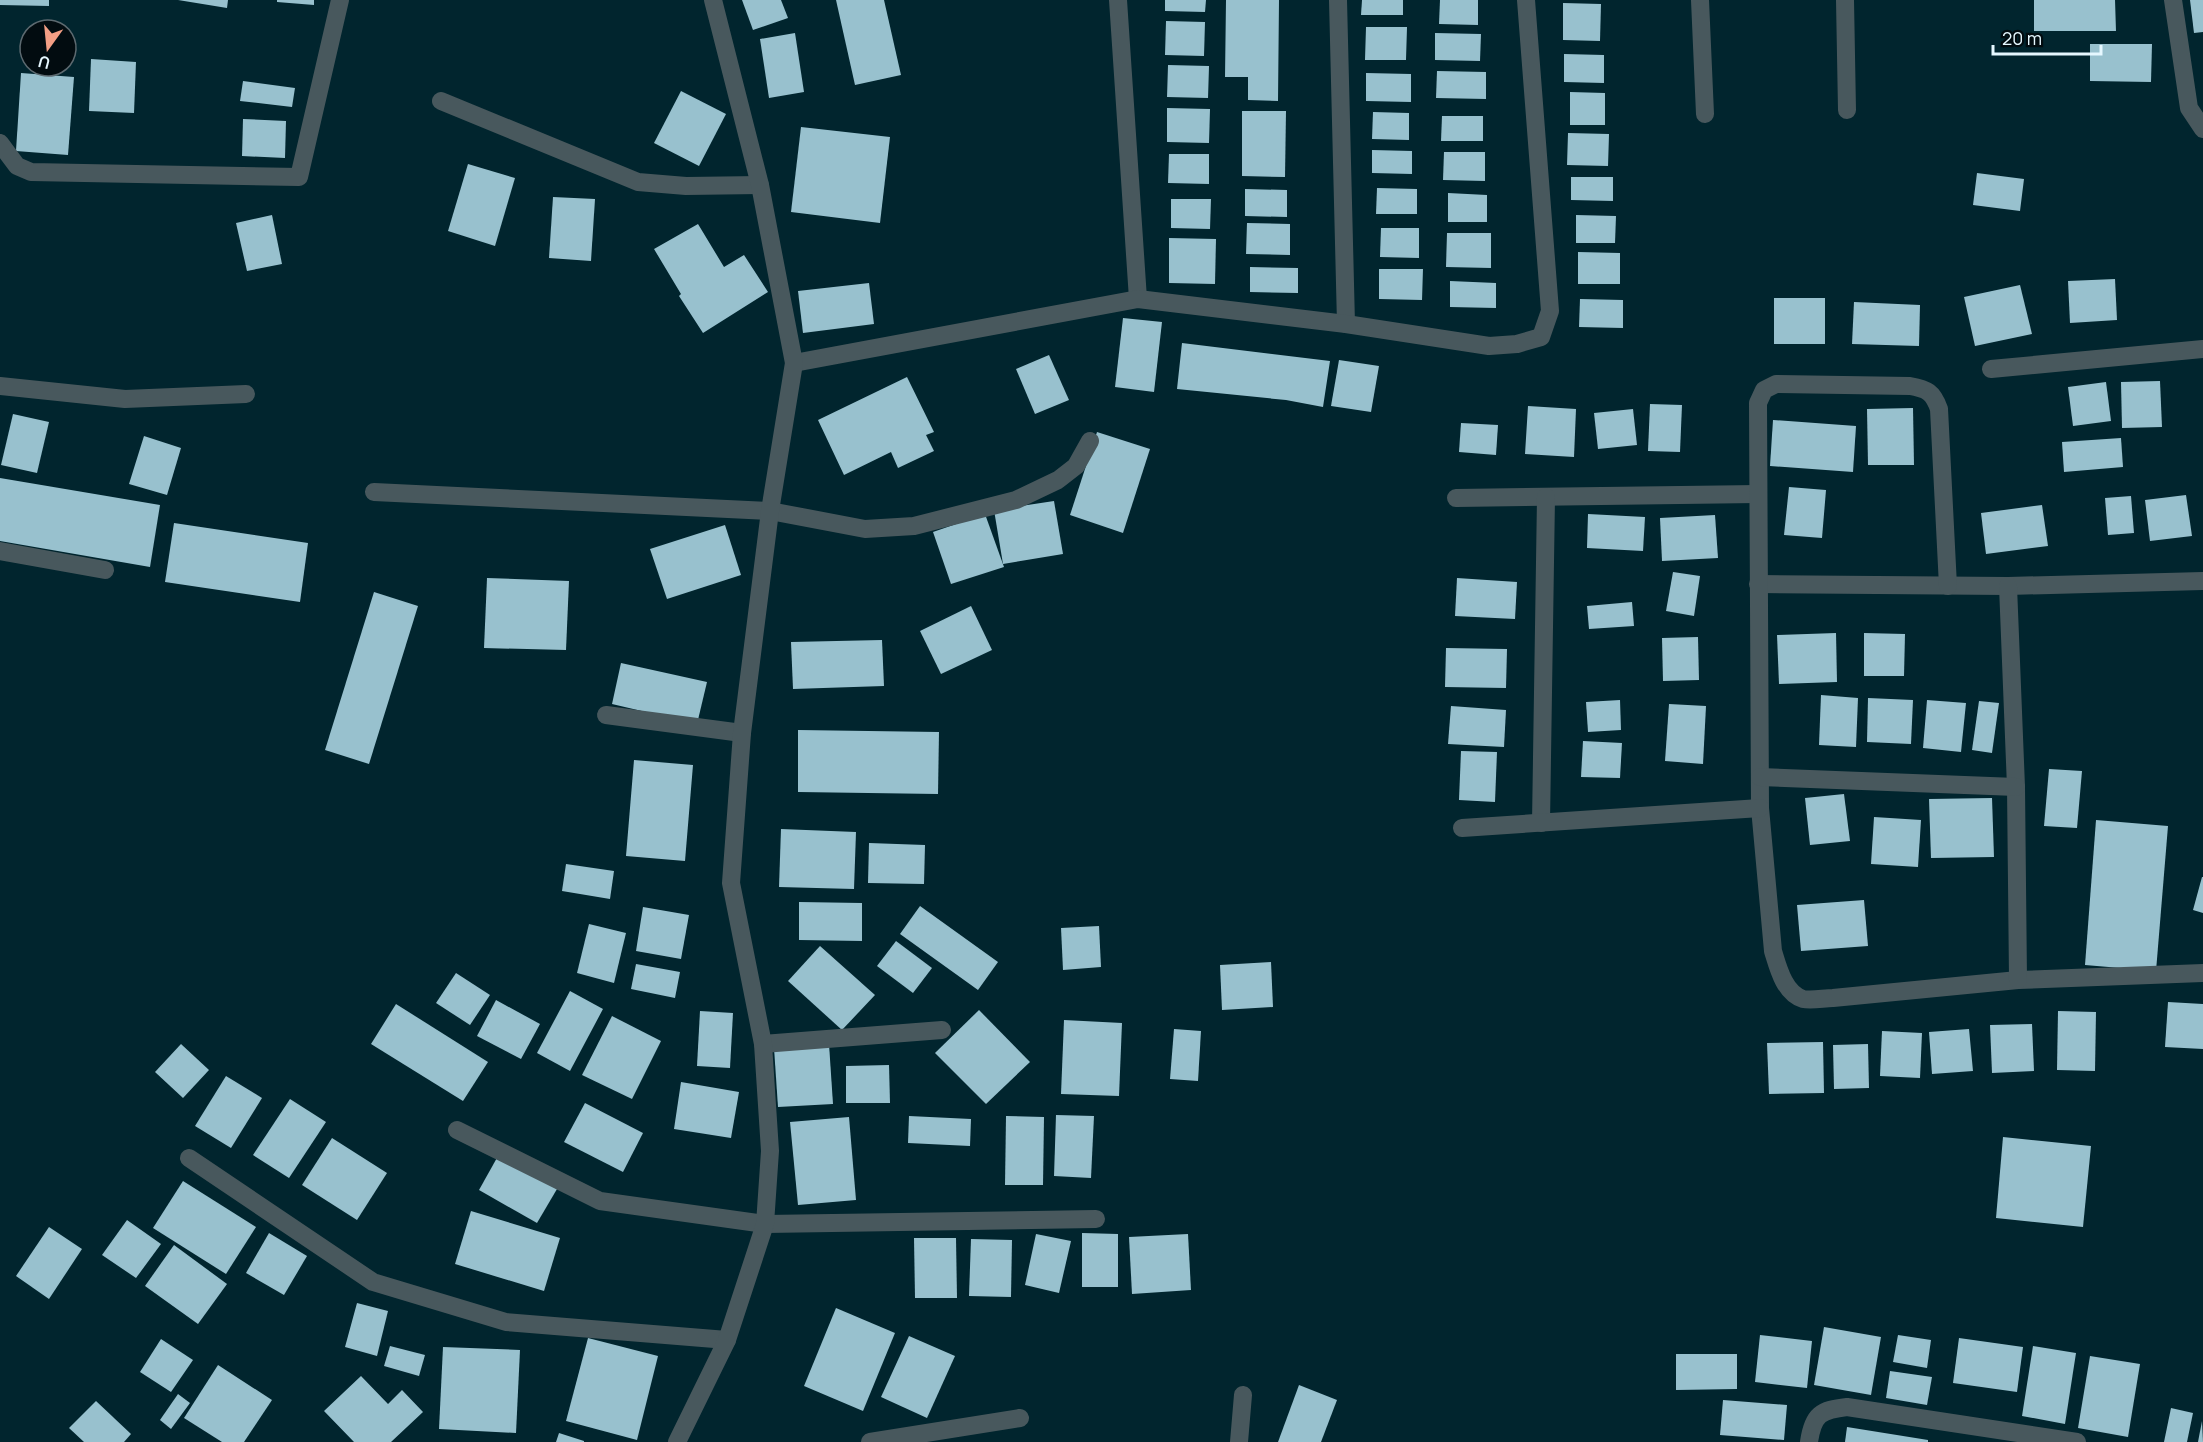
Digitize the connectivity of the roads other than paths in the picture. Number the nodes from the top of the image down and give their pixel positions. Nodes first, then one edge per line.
1 (340, 0) edge
2 (713, 0) edge
3 (1118, 0) edge
4 (1338, 0) edge
5 (1526, 0) edge
6 (1700, 0) edge
7 (1845, 0) edge
8 (2174, 0) edge
9 (441, 101) dead end
10 (1847, 110) dead end
11 (1705, 114) dead end
12 (2203, 129) edge
13 (0, 143) edge
14 (760, 185) junction
15 (1138, 299) junction
16 (1346, 324) junction
17 (2203, 349) edge
18 (794, 363) junction
19 (1992, 369) dead end
20 (0, 386) edge
21 (246, 394) dead end
22 (1090, 441) dead end
23 (374, 492) dead end
24 (1758, 494) junction
25 (1546, 497) junction
26 (1456, 498) dead end
27 (770, 511) junction
28 (0, 551) edge
29 (105, 570) dead end
30 (2203, 581) edge
31 (1758, 584) junction
32 (1948, 586) junction
33 (2008, 586) junction
34 (606, 715) dead end
35 (742, 733) junction
36 (1760, 777) junction
37 (2016, 787) junction
38 (1760, 808) junction
39 (1541, 822) junction
40 (1462, 828) dead end
41 (2203, 973) edge
42 (2018, 981) junction
43 (942, 1030) dead end
44 (763, 1044) junction
45 (457, 1130) dead end
46 (189, 1158) dead end
47 (1096, 1220) dead end
48 (765, 1224) junction
49 (727, 1340) junction
50 (1243, 1395) dead end
51 (1020, 1418) dead end
52 (676, 1442) edge
53 (870, 1442) edge
54 (1239, 1442) edge
55 (1809, 1442) edge
56 (2077, 1442) edge

1 - 13 street
2 - 14 street
3 - 15 street
4 - 16 street
5 - 16 street
6 - 11 street
7 - 10 street
8 - 12 street
9 - 14 street
14 - 18 street
15 - 16 street
15 - 18 street
17 - 19 street
18 - 27 street
20 - 21 street
22 - 27 street
23 - 27 street
24 - 25 street
24 - 31 street
24 - 32 street
25 - 26 street
25 - 39 street
27 - 35 street
28 - 29 street
30 - 33 street
31 - 32 street
31 - 36 street
32 - 33 street
33 - 37 street
34 - 35 street
35 - 44 street
36 - 37 street
36 - 38 street
37 - 42 street
38 - 39 street
38 - 42 street
39 - 40 street
41 - 42 street
43 - 44 street
44 - 48 street
45 - 48 street
46 - 49 street
47 - 48 street
48 - 49 street
49 - 52 street
50 - 54 street
51 - 53 street
55 - 56 street

